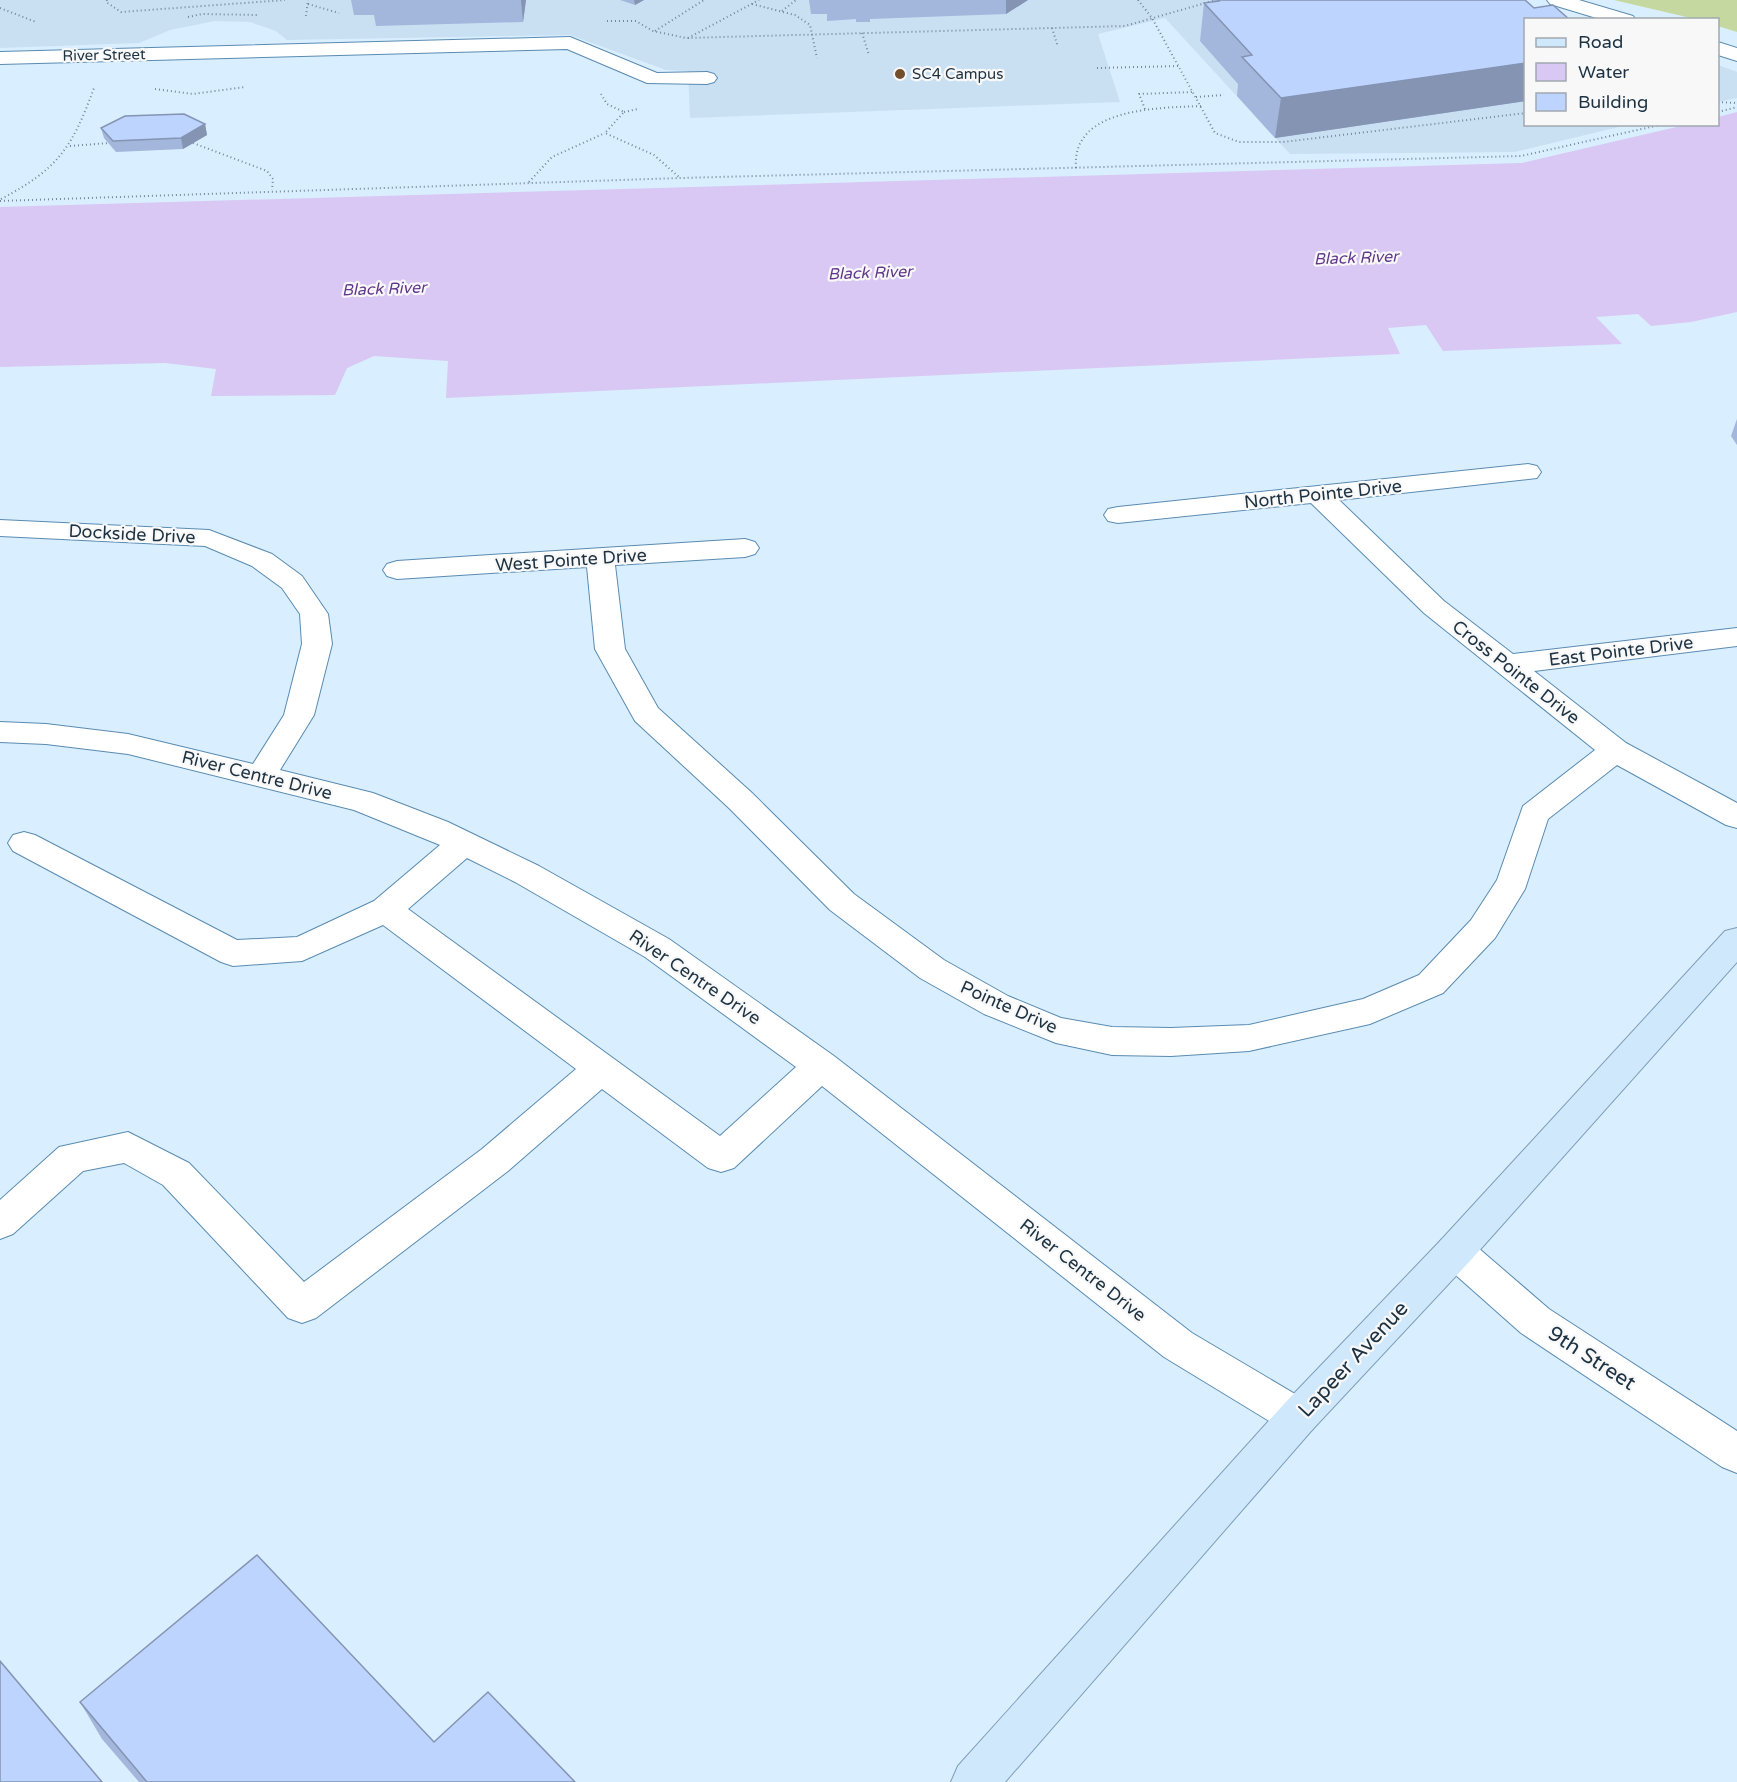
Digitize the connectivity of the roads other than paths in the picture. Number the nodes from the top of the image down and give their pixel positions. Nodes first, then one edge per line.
1 (1557, 0) edge
2 (1619, 18) edge
3 (1719, 48) edge
4 (1737, 55) edge
5 (7, 58) edge
6 (708, 78) dead end
7 (3, 81) dead end
8 (1528, 472) dead end
9 (1318, 495) junction
10 (1118, 515) dead end
11 (0, 528) edge
12 (745, 548) dead end
13 (600, 559) junction
14 (398, 570) dead end
15 (1737, 637) edge
16 (1505, 664) junction
17 (0, 732) edge
18 (1616, 750) junction
19 (262, 775) junction
20 (1737, 817) edge
21 (24, 843) dead end
22 (464, 843) junction
23 (386, 910) junction
24 (1737, 940) edge
25 (821, 1066) junction
26 (602, 1068) junction
27 (0, 1223) edge
28 (1455, 1251) junction
29 (1298, 1417) junction
30 (1737, 1454) edge
31 (974, 1782) edge

1 - 2 street
3 - 4 street
5 - 6 street, River Street
5 - 7 street
8 - 9 street, North Pointe Drive
9 - 10 street, North Pointe Drive
9 - 16 street, Cross Pointe Drive
11 - 19 street, Dockside Drive
12 - 13 street, West Pointe Drive
13 - 14 street, West Pointe Drive
13 - 18 street, Pointe Drive
15 - 16 street, East Pointe Drive
16 - 18 street, Cross Pointe Drive
17 - 19 street, River Centre Drive
18 - 20 street, Cross Pointe Drive
19 - 22 street, River Centre Drive
21 - 23 street
22 - 23 street
22 - 25 street, River Centre Drive
23 - 26 street
24 - 28 main road, Lapeer Avenue
25 - 26 street
25 - 29 street, River Centre Drive
26 - 27 street
28 - 29 main road, Lapeer Avenue
28 - 30 street, 9th Street
29 - 31 main road, Lapeer Avenue

